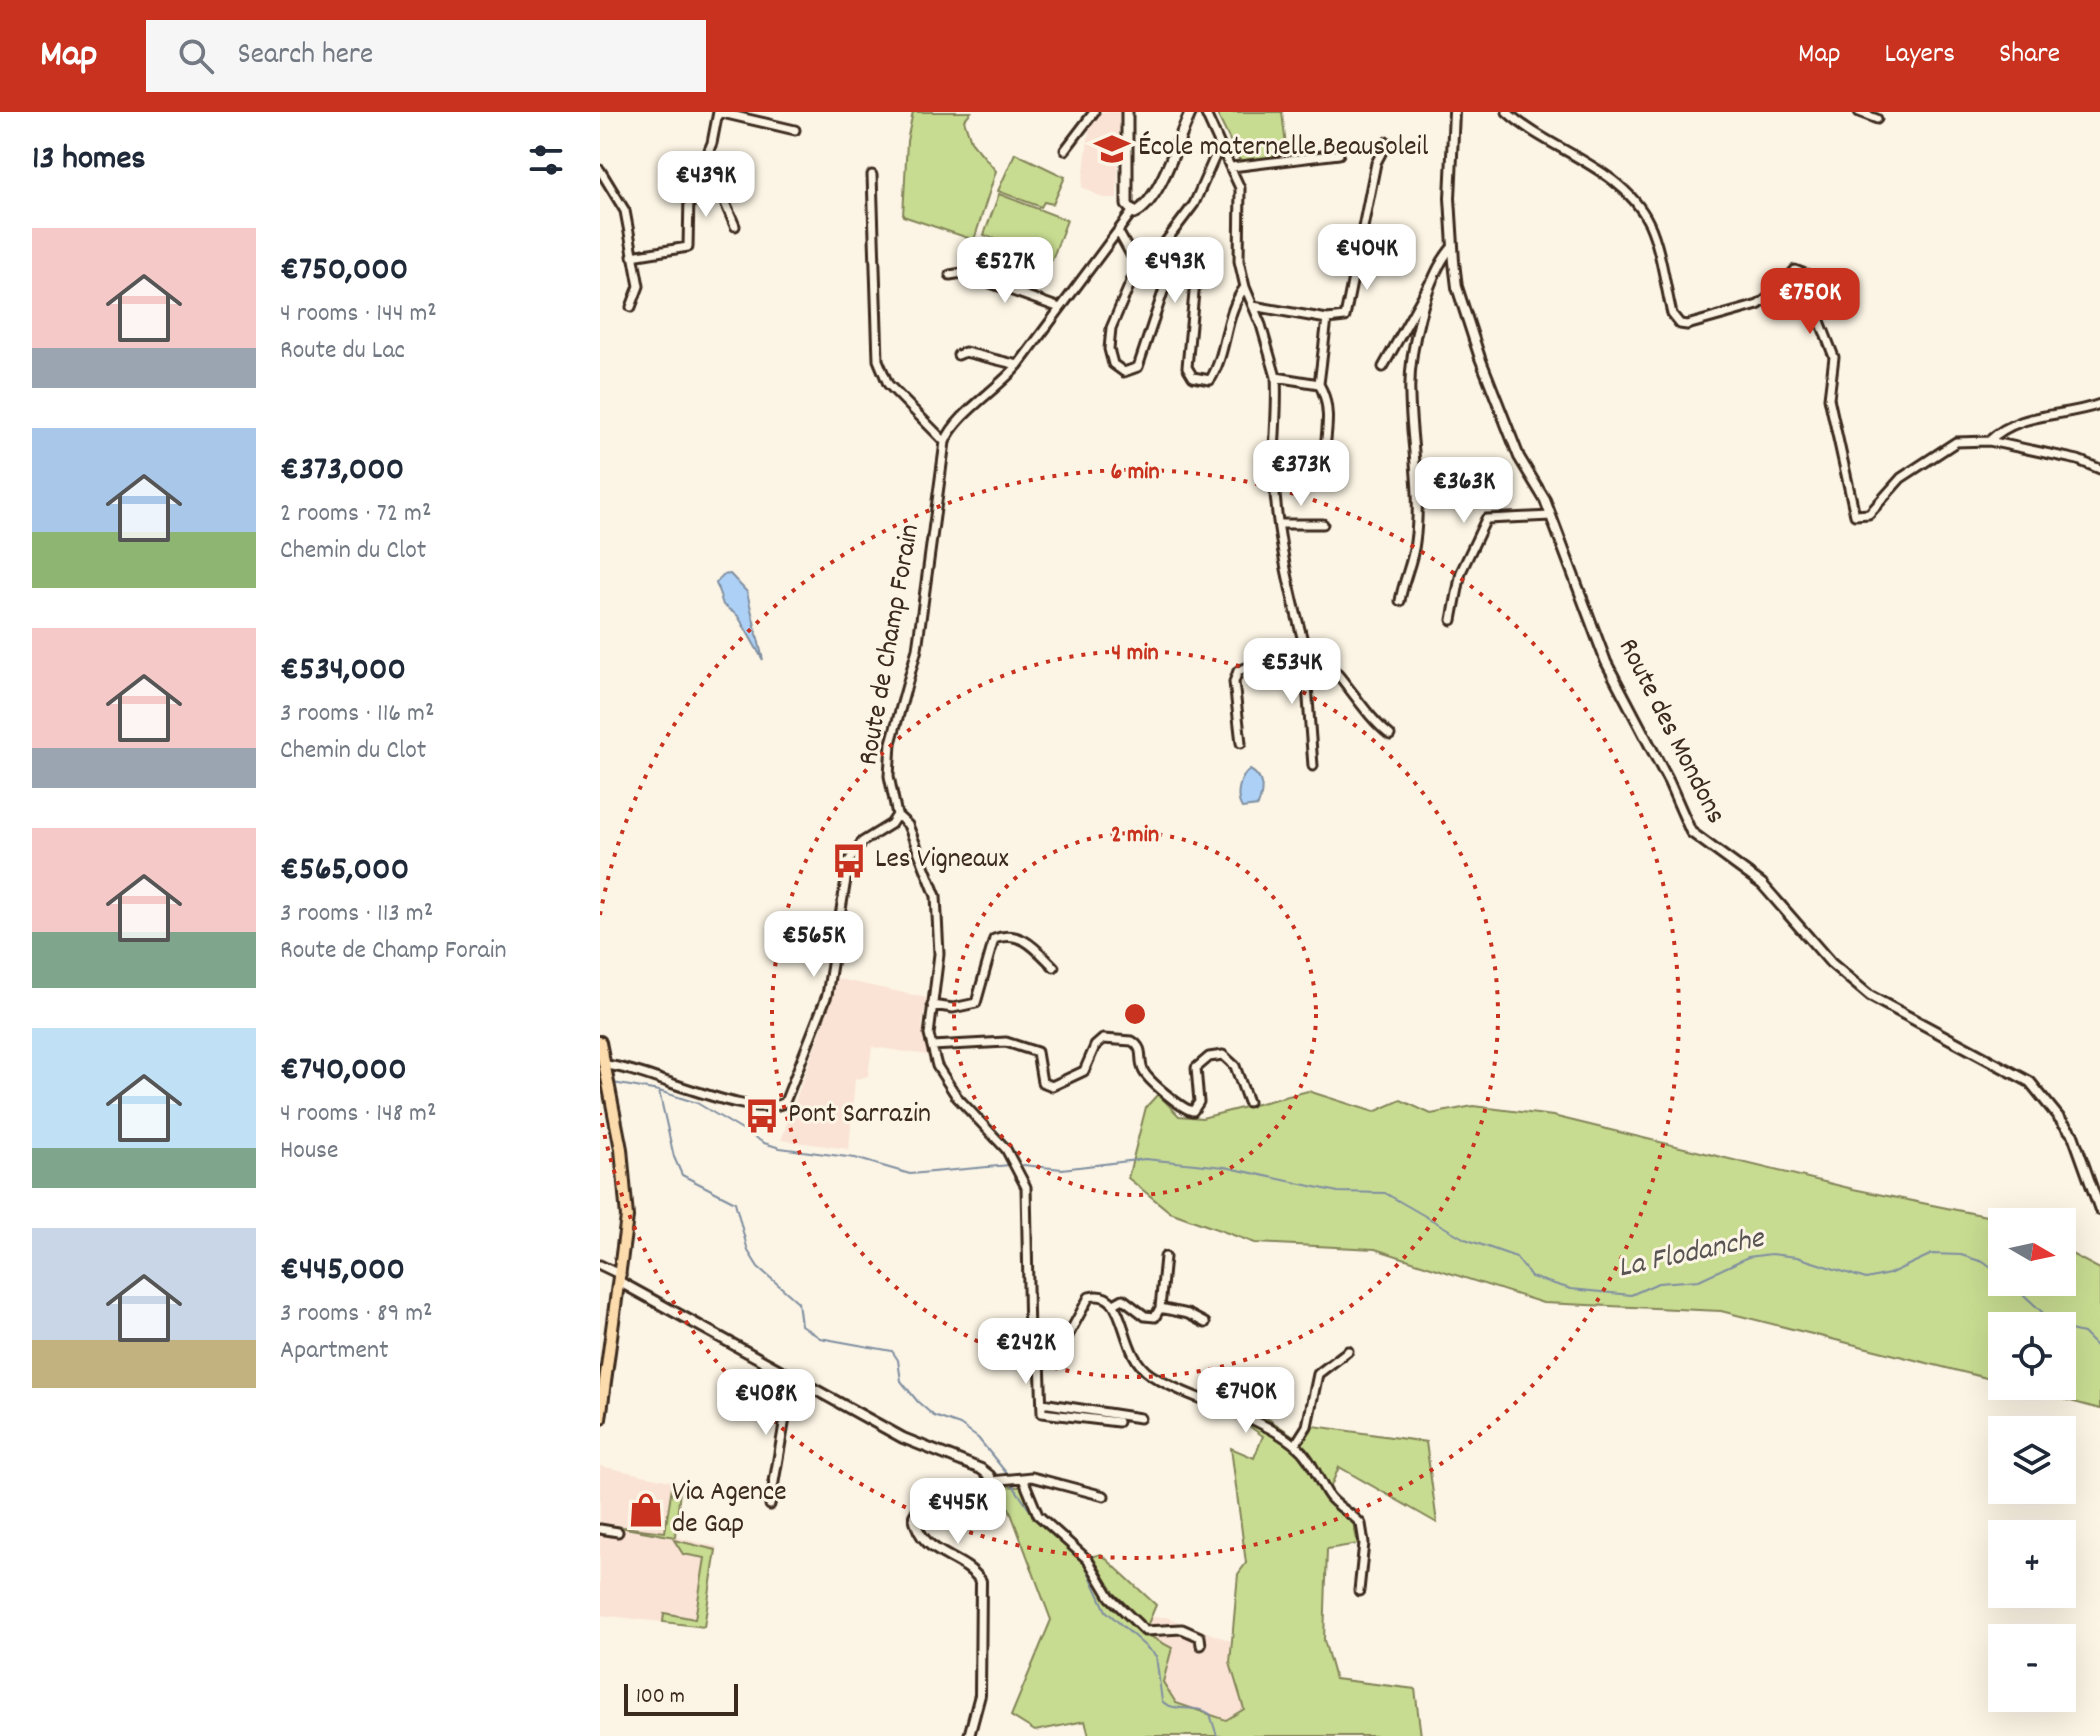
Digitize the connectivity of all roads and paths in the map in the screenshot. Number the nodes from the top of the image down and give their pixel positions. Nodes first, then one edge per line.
1 (718, 112) edge
2 (1094, 112) edge
3 (1127, 112) edge
4 (1191, 112) edge
5 (1205, 112) edge
6 (1454, 112) edge
7 (1507, 112) edge
8 (1859, 112) edge
9 (1877, 119) dead end
10 (795, 130) dead end
11 (1387, 142) dead end
12 (1220, 145) junction
13 (1065, 150) dead end
14 (1339, 154) dead end
15 (706, 159) junction
16 (1232, 167) junction
17 (600, 170) edge
18 (872, 175) dead end
19 (1132, 212) junction
20 (735, 226) dead end
21 (1119, 233) junction
22 (1453, 246) junction
23 (632, 256) junction
24 (1139, 263) junction
25 (950, 275) dead end
26 (1434, 278) junction
27 (1245, 287) junction
28 (1253, 306) junction
29 (631, 307) dead end
30 (1060, 308) junction
31 (1327, 319) junction
32 (958, 355) dead end
33 (1018, 365) junction
34 (1383, 367) dead end
35 (1276, 377) junction
36 (1319, 384) junction
37 (2100, 404) edge
38 (1989, 441) junction
39 (945, 442) junction
40 (1323, 466) dead end
41 (2100, 469) edge
42 (1551, 516) junction
43 (1280, 524) junction
44 (1323, 524) dead end
45 (1400, 601) dead end
46 (1452, 620) dead end
47 (1304, 645) junction
48 (1390, 735) dead end
49 (1241, 743) dead end
50 (1313, 766) dead end
51 (897, 815) junction
52 (1054, 967) dead end
53 (932, 1005) junction
54 (600, 1042) edge
55 (932, 1046) junction
56 (604, 1065) junction
57 (607, 1097) edge
58 (1248, 1102) dead end
59 (2100, 1210) edge
60 (1165, 1257) dead end
61 (600, 1265) edge
62 (620, 1281) junction
63 (1114, 1304) junction
64 (1160, 1308) junction
65 (1205, 1323) dead end
66 (1348, 1351) dead end
67 (1040, 1359) junction
68 (600, 1378) edge
69 (792, 1378) junction
70 (1042, 1403) junction
71 (1140, 1418) dead end
72 (600, 1419) edge
73 (1118, 1422) dead end
74 (1295, 1445) junction
75 (991, 1481) junction
76 (1024, 1481) junction
77 (1104, 1496) dead end
78 (770, 1505) dead end
79 (600, 1529) edge
80 (618, 1532) dead end
81 (1359, 1591) dead end
82 (1201, 1645) dead end
83 (969, 1736) edge

1 - 10 street
1 - 15 street
2 - 13 street
3 - 19 main road
4 - 19 main road
5 - 12 street
6 - 22 street, Route des Mondons
7 - 38 street
8 - 9 street
11 - 31 street
12 - 16 street
12 - 24 street
14 - 16 street
15 - 20 street
15 - 23 street
16 - 27 street
17 - 23 street
18 - 39 street
19 - 21 street
21 - 24 street
21 - 30 street
22 - 26 street
22 - 42 street, Route des Mondons
23 - 29 street
24 - 27 street
25 - 30 street
26 - 34 street
26 - 45 street
27 - 28 street
28 - 31 street
28 - 35 street
30 - 33 street
31 - 36 street
32 - 33 street
33 - 39 street
35 - 36 street
35 - 43 street
36 - 40 street
37 - 38 street
38 - 41 street
39 - 51 street, Route de Champ Forain
42 - 46 street
42 - 59 street, Route des Mondons
43 - 44 street
43 - 47 street
47 - 48 street
47 - 49 street
47 - 50 street
51 - 53 street, Route de Champ Forain
51 - 56 street
52 - 53 street
53 - 55 street, Route de Champ Forain
54 - 56 main road
55 - 58 street
55 - 67 street
56 - 57 main road
57 - 62 main road
60 - 64 street
61 - 62 street
62 - 68 main road
62 - 69 street
62 - 72 main road
63 - 64 street
63 - 67 street
63 - 74 street
64 - 65 street
66 - 74 street
67 - 70 street
69 - 75 street
69 - 78 street
70 - 71 street
70 - 73 street
74 - 81 street
75 - 76 street
75 - 83 street
76 - 77 street
76 - 82 street
79 - 80 street

